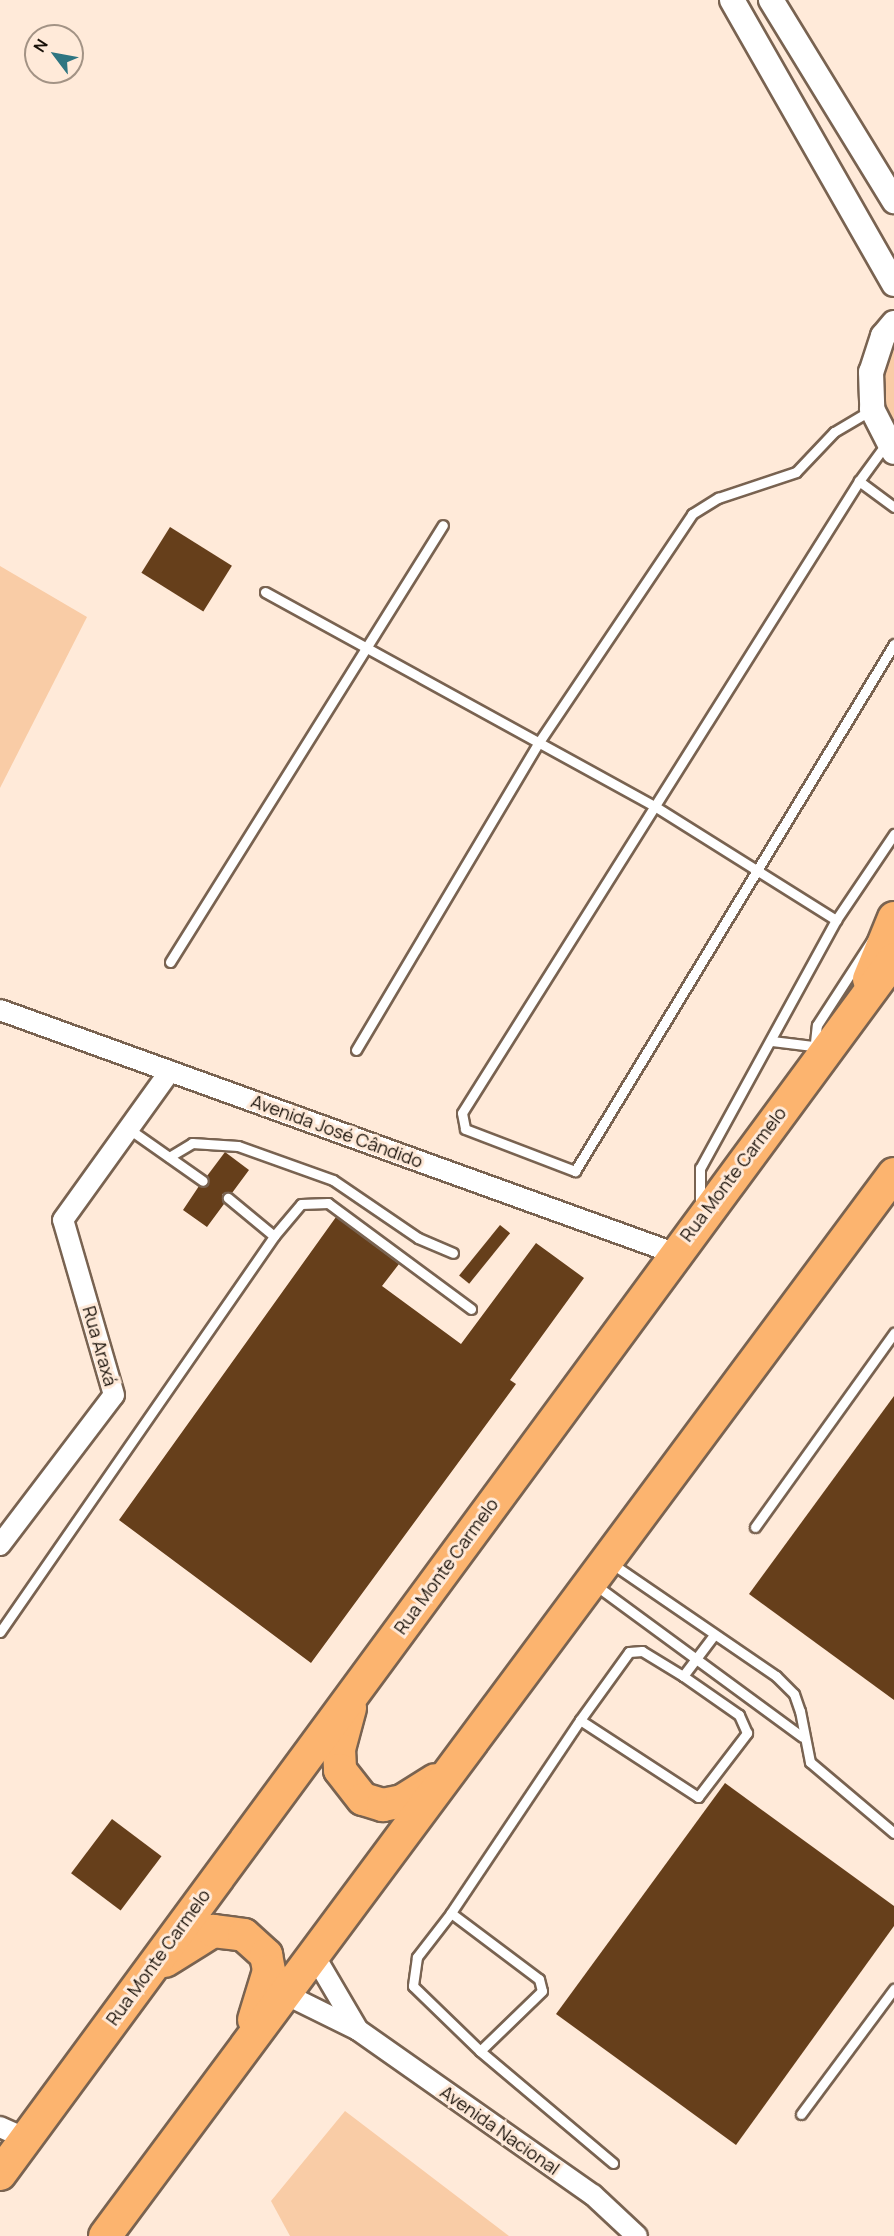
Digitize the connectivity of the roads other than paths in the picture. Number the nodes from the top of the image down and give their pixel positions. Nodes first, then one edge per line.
1 (732, 0) edge
2 (771, 0) edge
3 (894, 201) edge
4 (894, 284) edge
5 (894, 323) edge
6 (872, 409) junction
7 (890, 448) edge
8 (859, 481) junction
9 (894, 507) edge
10 (443, 525) dead end
11 (265, 592) dead end
12 (894, 644) edge
13 (365, 647) junction
14 (539, 742) junction
15 (656, 807) junction
16 (894, 834) edge
17 (757, 869) junction
18 (894, 919) edge
19 (836, 920) junction
20 (894, 959) edge
21 (170, 962) dead end
22 (859, 1005) junction
23 (0, 1010) edge
24 (772, 1041) junction
25 (356, 1050) dead end
26 (815, 1054) junction
27 (170, 1071) junction
28 (129, 1129) junction
29 (169, 1157) junction
30 (203, 1181) dead end
31 (889, 1188) edge
32 (228, 1198) dead end
33 (700, 1218) junction
34 (274, 1236) junction
35 (453, 1253) dead end
36 (674, 1253) junction
37 (471, 1309) dead end
38 (894, 1333) edge
39 (755, 1527) dead end
40 (0, 1545) edge
41 (598, 1570) junction
42 (0, 1632) edge
43 (714, 1635) junction
44 (696, 1656) junction
45 (366, 1675) junction
46 (683, 1676) junction
47 (800, 1711) junction
48 (783, 1719) junction
49 (580, 1720) junction
50 (802, 1737) junction
51 (458, 1760) junction
52 (894, 1833) edge
53 (451, 1913) junction
54 (314, 1955) junction
55 (894, 1989) edge
56 (285, 1995) junction
57 (129, 1997) junction
58 (358, 2030) junction
59 (480, 2051) junction
60 (229, 2069) junction
61 (801, 2114) dead end
62 (14, 2133) edge
63 (613, 2163) dead end
64 (0, 2174) edge
65 (105, 2236) edge
66 (637, 2236) edge

1 - 4 street
2 - 3 street
5 - 6 street
6 - 7 street
6 - 14 lane
7 - 8 lane
8 - 9 lane
8 - 15 lane
10 - 13 lane
11 - 13 lane
12 - 17 lane
13 - 14 lane
13 - 21 lane
14 - 15 lane
14 - 25 lane
15 - 17 lane
15 - 17 lane
16 - 19 lane
17 - 19 lane
18 - 22 highway
18 - 26 lane
19 - 24 lane
20 - 22 highway, Rua Monte Carmelo
22 - 26 highway, Rua Monte Carmelo
23 - 27 street, Avenida José Cândido
24 - 26 lane
24 - 33 lane
26 - 33 highway, Rua Monte Carmelo
27 - 28 street
27 - 36 street, Avenida José Cândido
28 - 29 lane
28 - 40 street, Rua Araxá
29 - 30 lane
29 - 35 lane
31 - 41 highway
32 - 34 lane
33 - 36 highway, Rua Monte Carmelo
34 - 37 lane
34 - 42 lane
36 - 45 highway, Rua Monte Carmelo
38 - 39 lane
41 - 43 lane
41 - 44 lane
41 - 51 highway
43 - 44 lane
43 - 47 lane
44 - 46 lane
44 - 48 lane
45 - 51 highway
45 - 57 highway, Rua Monte Carmelo
46 - 49 lane
46 - 49 lane
47 - 48 lane
47 - 50 lane
48 - 50 lane
49 - 53 lane
50 - 52 lane
51 - 54 highway
53 - 59 lane
53 - 59 lane
54 - 56 highway
54 - 58 street, Avenida Nacional
55 - 61 lane
56 - 58 street, Avenida Nacional
56 - 60 highway
57 - 60 highway
57 - 62 highway, Rua Monte Carmelo
58 - 66 street, Avenida Nacional
59 - 63 lane
60 - 65 highway
62 - 64 highway, Rua Monte Carmelo

